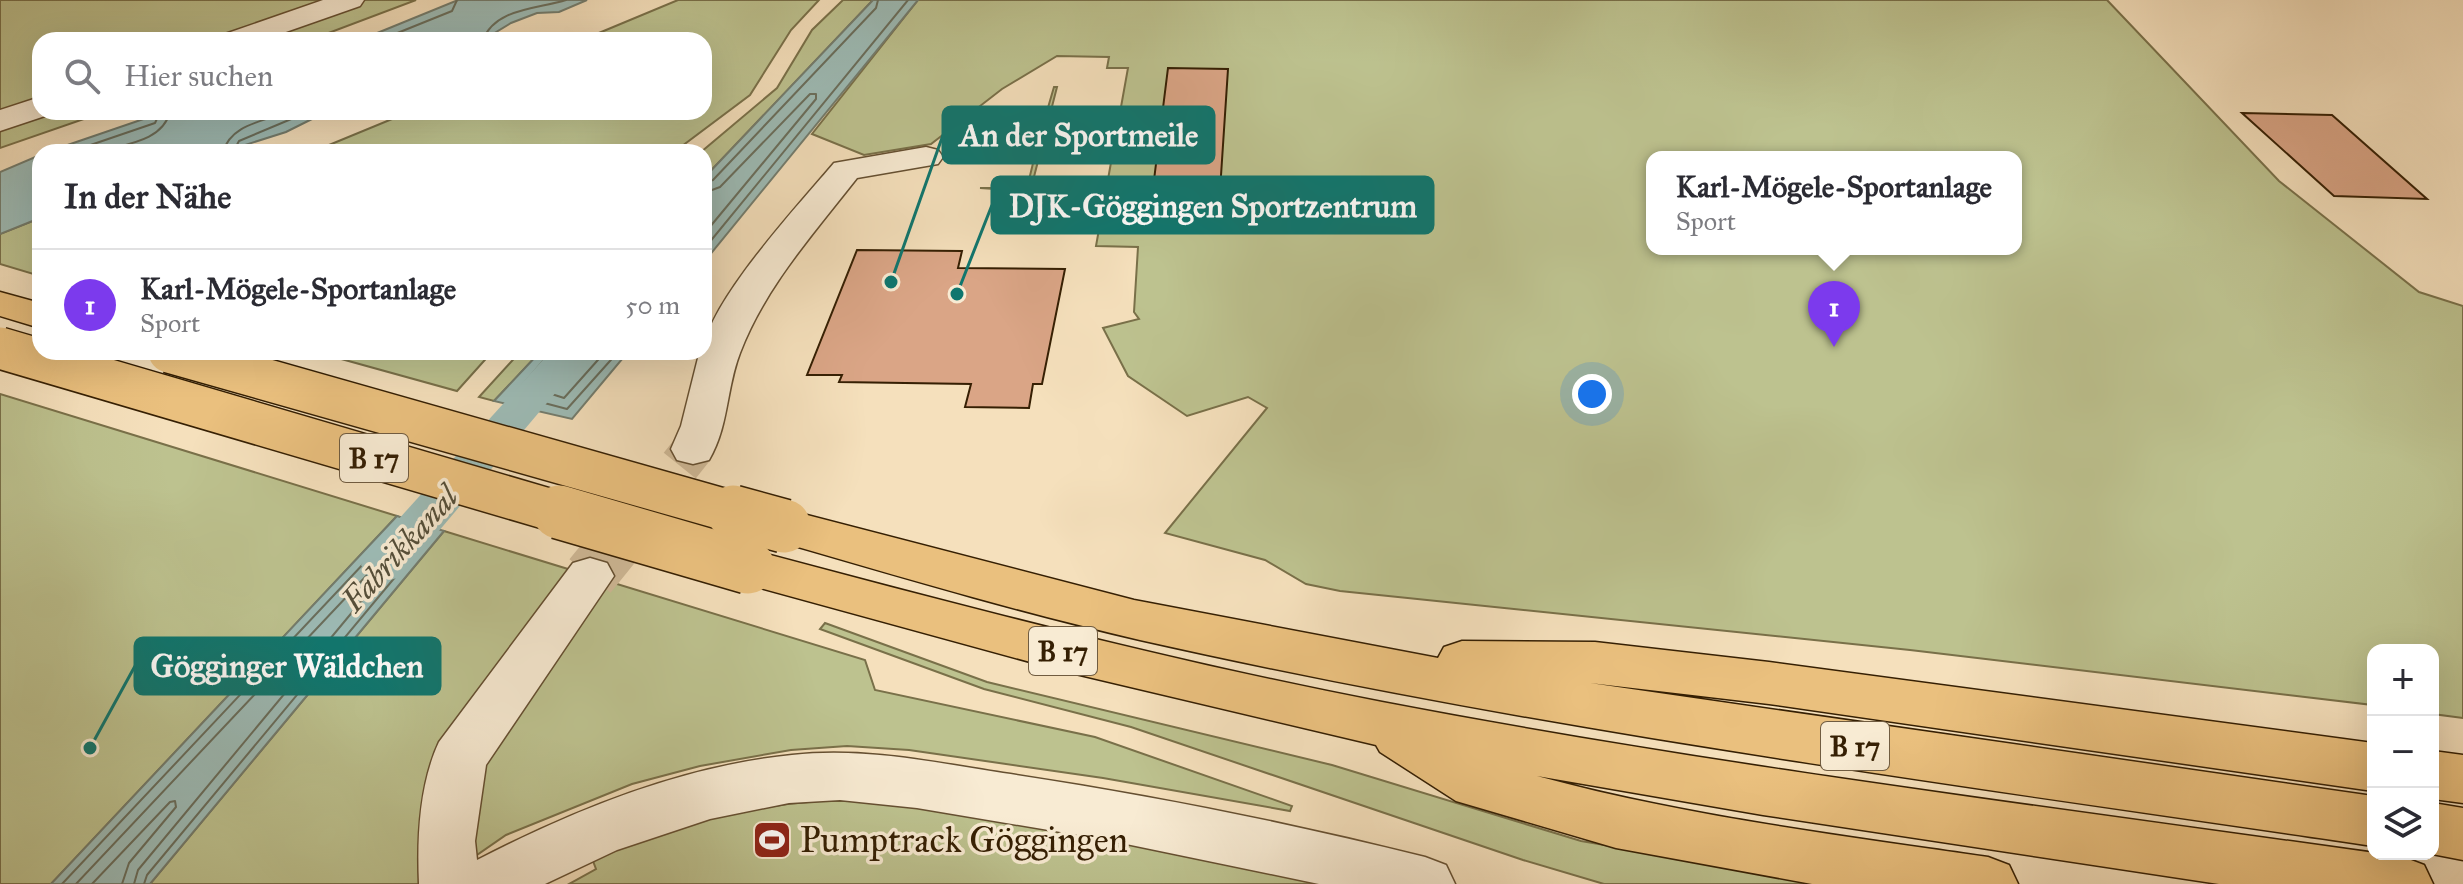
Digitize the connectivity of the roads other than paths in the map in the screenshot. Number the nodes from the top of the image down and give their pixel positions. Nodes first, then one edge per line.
1 (350, 0) edge
2 (258, 32) edge
3 (32, 110) edge
4 (0, 121) edge
5 (926, 157) dead end
6 (0, 304) edge
7 (32, 314) edge
8 (0, 348) edge
9 (32, 357) edge
10 (41, 360) edge
11 (197, 360) edge
12 (693, 449) tunnel mouth
13 (590, 576) tunnel mouth
14 (1338, 659) junction
15 (1380, 724) junction
16 (2367, 766) edge
17 (2439, 776) edge
18 (2463, 779) edge
19 (2367, 820) edge
20 (2439, 830) edge
21 (2463, 834) edge
22 (449, 884) edge
23 (489, 884) edge
24 (1425, 884) edge
25 (1988, 884) edge
26 (2403, 884) edge

1 - 2 street
3 - 4 street
5 - 12 street
6 - 7 highway
8 - 9 highway, B 17, bridge
10 - 15 highway, B 17, bridge
11 - 14 highway, B 17, bridge
13 - 22 street
14 - 16 highway
14 - 19 highway, B 17
15 - 25 highway
15 - 26 highway, B 17
17 - 18 highway
20 - 21 highway
23 - 24 street

